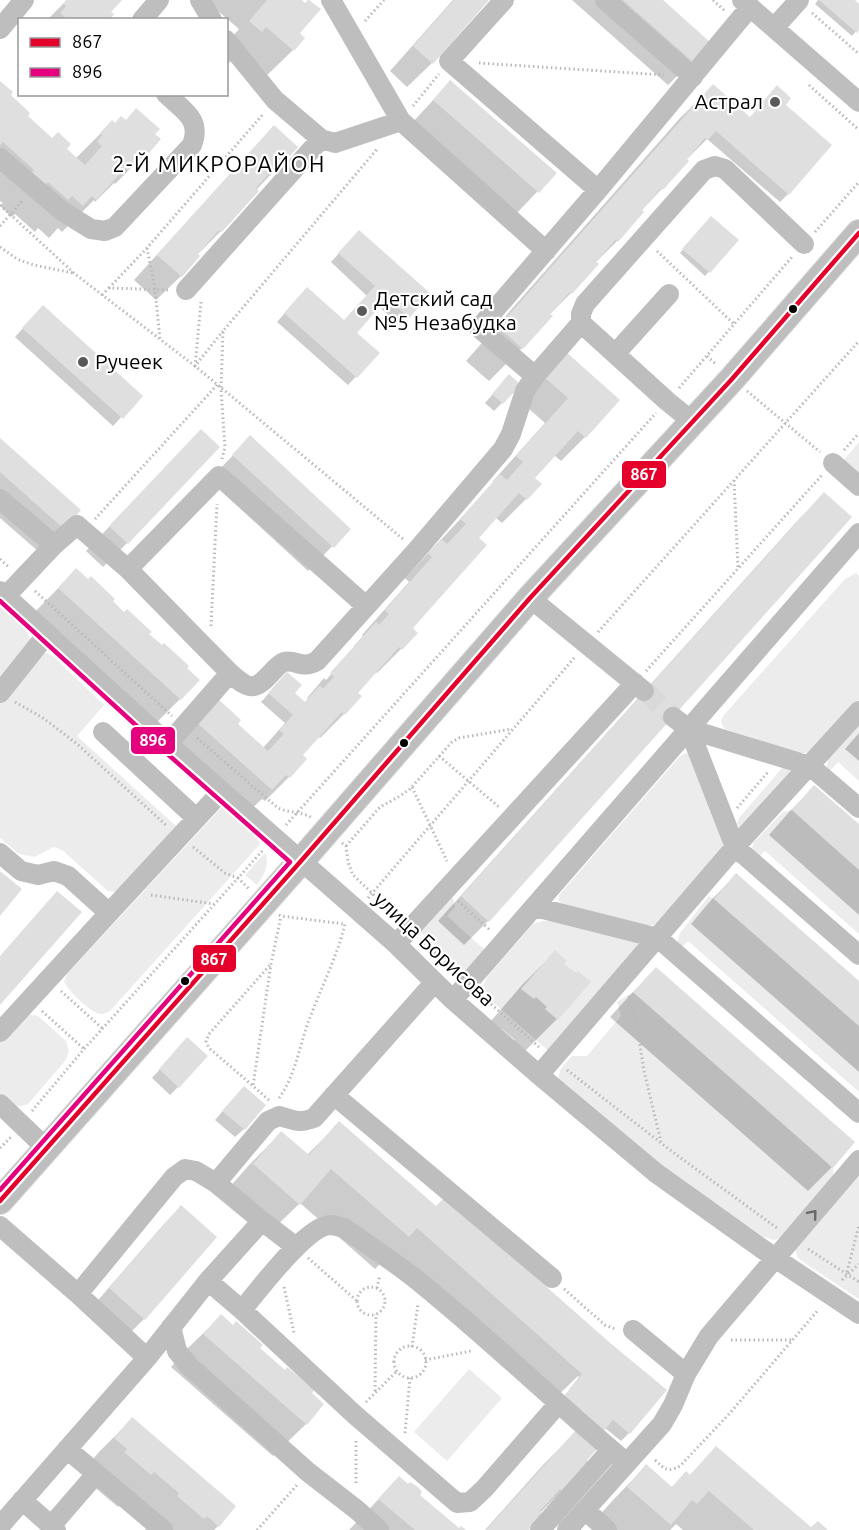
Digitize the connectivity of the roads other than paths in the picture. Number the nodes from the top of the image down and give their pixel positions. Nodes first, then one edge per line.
1 (24, 0) edge
2 (159, 0) edge
3 (200, 0) edge
4 (330, 0) edge
5 (504, 0) edge
6 (605, 0) edge
7 (799, 0) edge
8 (746, 4) edge
9 (144, 18) edge
10 (211, 18) edge
11 (774, 28) junction
12 (0, 29) edge
13 (228, 42) edge
14 (693, 77) junction
15 (168, 96) edge
16 (859, 102) edge
17 (401, 121) junction
18 (321, 139) junction
19 (0, 158) edge
20 (598, 190) junction
21 (859, 233) edge
22 (804, 244) road end
23 (546, 251) junction
24 (669, 294) dead end
25 (194, 296) road end
26 (581, 323) junction
27 (615, 354) junction
28 (535, 376) junction
29 (693, 422) junction
30 (833, 463) road end
31 (859, 486) edge
32 (0, 499) edge
33 (858, 536) edge
34 (54, 545) junction
35 (128, 569) junction
36 (3, 594) edge
37 (531, 598) junction
38 (366, 606) junction
39 (47, 634) junction
40 (230, 673) junction
41 (4, 695) edge
42 (859, 711) edge
43 (673, 717) tunnel mouth
44 (689, 729) junction
45 (103, 732) dead end
46 (168, 744) junction
47 (810, 766) junction
48 (222, 791) junction
49 (859, 808) edge
50 (196, 818) junction
51 (735, 848) junction
52 (0, 853) edge
53 (301, 861) junction
54 (535, 907) junction
55 (109, 913) junction
56 (658, 938) junction
57 (396, 944) junction
58 (859, 955) edge
59 (434, 983) junction
60 (453, 1000) junction
61 (0, 1032) edge
62 (539, 1075) junction
63 (334, 1095) junction
64 (0, 1104) edge
65 (859, 1113) edge
66 (47, 1149) junction
67 (859, 1160) edge
68 (216, 1183) junction
69 (0, 1201) edge
70 (262, 1221) junction
71 (0, 1226) edge
72 (296, 1247) junction
73 (775, 1258) junction
74 (552, 1278) road end
75 (208, 1281) junction
76 (78, 1294) junction
77 (242, 1310) junction
78 (859, 1314) edge
79 (171, 1327) junction
80 (633, 1330) road end
81 (147, 1358) junction
82 (686, 1374) junction
83 (558, 1404) junction
84 (67, 1449) junction
85 (611, 1450) junction
86 (627, 1463) junction
87 (96, 1474) junction
88 (22, 1500) junction
89 (585, 1510) junction
90 (0, 1526) edge
91 (53, 1528) edge
92 (163, 1530) edge
93 (379, 1530) edge
94 (540, 1530) edge
95 (567, 1530) edge
96 (607, 1530) edge

1 - 12 street
2 - 9 street
3 - 10 street
4 - 17 street
5 - 20 street
6 - 14 street
7 - 11 street
8 - 11 street
8 - 14 street
11 - 16 street
13 - 18 street
14 - 20 street
15 - 19 street
17 - 18 street
17 - 23 street
18 - 25 street
20 - 23 street
21 - 29 main road
22 - 26 street
23 - 28 street
24 - 27 street
26 - 27 street
26 - 28 street
27 - 29 street
28 - 38 street
29 - 37 main road
30 - 31 street
32 - 34 street
33 - 44 street
34 - 35 street
34 - 36 street
35 - 38 street
35 - 40 street
36 - 39 street, улица Борисова
37 - 53 main road
37 - 57 street
38 - 40 street
39 - 41 street
39 - 46 street, улица Борисова
40 - 46 street
42 - 47 street
43 - 44 street
44 - 47 street
44 - 51 street
44 - 54 street
45 - 50 street
46 - 48 street, улица Борисова
47 - 49 street
47 - 51 street
48 - 50 street
48 - 53 street, улица Борисова
50 - 55 street
51 - 56 street
51 - 58 street
52 - 55 street
53 - 57 street, улица Борисова
53 - 66 main road
54 - 56 street
54 - 60 street
55 - 61 street
56 - 62 street
56 - 65 street
57 - 59 street, улица Борисова
59 - 60 street, улица Борисова
59 - 63 street
60 - 62 street, улица Борисова
62 - 73 street, улица Борисова
63 - 68 street
63 - 74 street
64 - 66 street
66 - 69 main road
73 -> 67 street
68 - 70 street
68 - 76 street
70 - 72 street
70 - 75 street
71 - 76 street
72 - 77 street
72 - 83 street
73 - 78 street, улица Борисова
73 - 82 street
75 - 77 street
75 - 79 street
76 - 81 street
77 - 83 street
79 - 81 street
79 - 93 street
80 - 82 street
81 - 84 street
82 - 86 street
83 - 85 street
84 - 87 street
84 - 88 street
85 - 86 street
85 - 94 street
86 - 89 street
87 - 91 street
87 - 92 street
88 - 90 street
88 - 91 street
89 - 95 street
89 - 96 street

